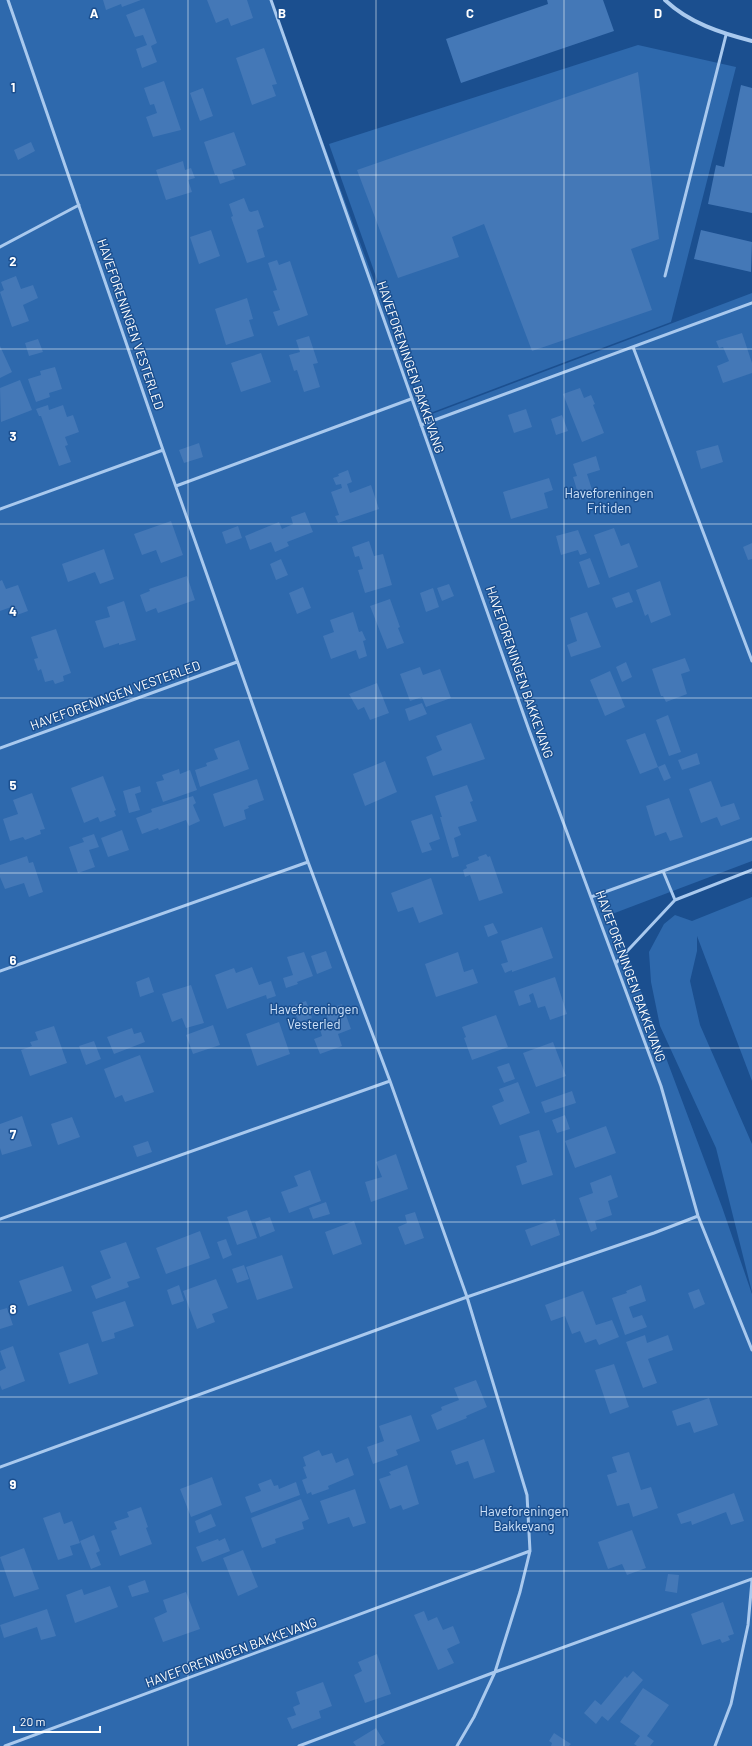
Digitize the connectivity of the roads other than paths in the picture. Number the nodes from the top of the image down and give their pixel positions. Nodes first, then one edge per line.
1 (8, 0) edge
2 (271, 0) edge
3 (665, 0) edge
4 (726, 35) junction
5 (752, 41) edge
6 (79, 205) junction
7 (0, 247) edge
8 (665, 276) dead end
9 (752, 303) edge
10 (633, 347) junction
11 (412, 399) junction
12 (421, 425) junction
13 (163, 450) junction
14 (176, 486) junction
15 (0, 509) edge
16 (752, 661) edge
17 (237, 662) junction
18 (0, 748) edge
19 (752, 839) edge
20 (308, 862) junction
21 (752, 870) edge
22 (663, 871) junction
23 (591, 897) junction
24 (675, 900) junction
25 (616, 963) junction
26 (0, 971) edge
27 (390, 1081) junction
28 (698, 1216) junction
29 (0, 1219) edge
30 (467, 1297) junction
31 (752, 1350) edge
32 (0, 1467) edge
33 (530, 1551) junction
34 (752, 1580) edge
35 (495, 1672) junction
36 (5, 1746) edge
37 (299, 1746) edge
38 (457, 1746) edge
39 (715, 1746) edge

1 - 6 lane, HAVEFORENINGEN VESTERLED
2 - 11 lane, HAVEFORENINGEN BAKKEVANG
3 - 4 street
4 - 5 street
4 - 8 lane
6 - 7 lane
6 - 13 lane, HAVEFORENINGEN VESTERLED
9 - 10 lane
10 - 12 lane
10 - 16 lane
11 - 12 lane, HAVEFORENINGEN BAKKEVANG
11 - 14 lane
12 - 23 lane, HAVEFORENINGEN BAKKEVANG
13 - 14 lane, HAVEFORENINGEN VESTERLED
13 - 15 lane
14 - 17 lane, HAVEFORENINGEN VESTERLED
17 - 18 lane, HAVEFORENINGEN VESTERLED
17 - 20 lane, HAVEFORENINGEN VESTERLED
19 - 22 lane
20 - 26 lane
20 - 27 lane, HAVEFORENINGEN VESTERLED
21 - 24 lane
22 - 23 lane
22 - 24 lane
23 - 25 lane, HAVEFORENINGEN BAKKEVANG
24 - 25 lane
25 - 28 lane, HAVEFORENINGEN BAKKEVANG
27 - 29 lane
27 - 30 lane, HAVEFORENINGEN VESTERLED
28 - 30 lane
28 - 31 lane, HAVEFORENINGEN BAKKEVANG
30 - 32 lane
30 - 33 lane
33 - 35 lane
33 - 36 lane, HAVEFORENINGEN BAKKEVANG
34 - 35 lane
34 - 39 lane
35 - 37 lane
35 - 38 lane

